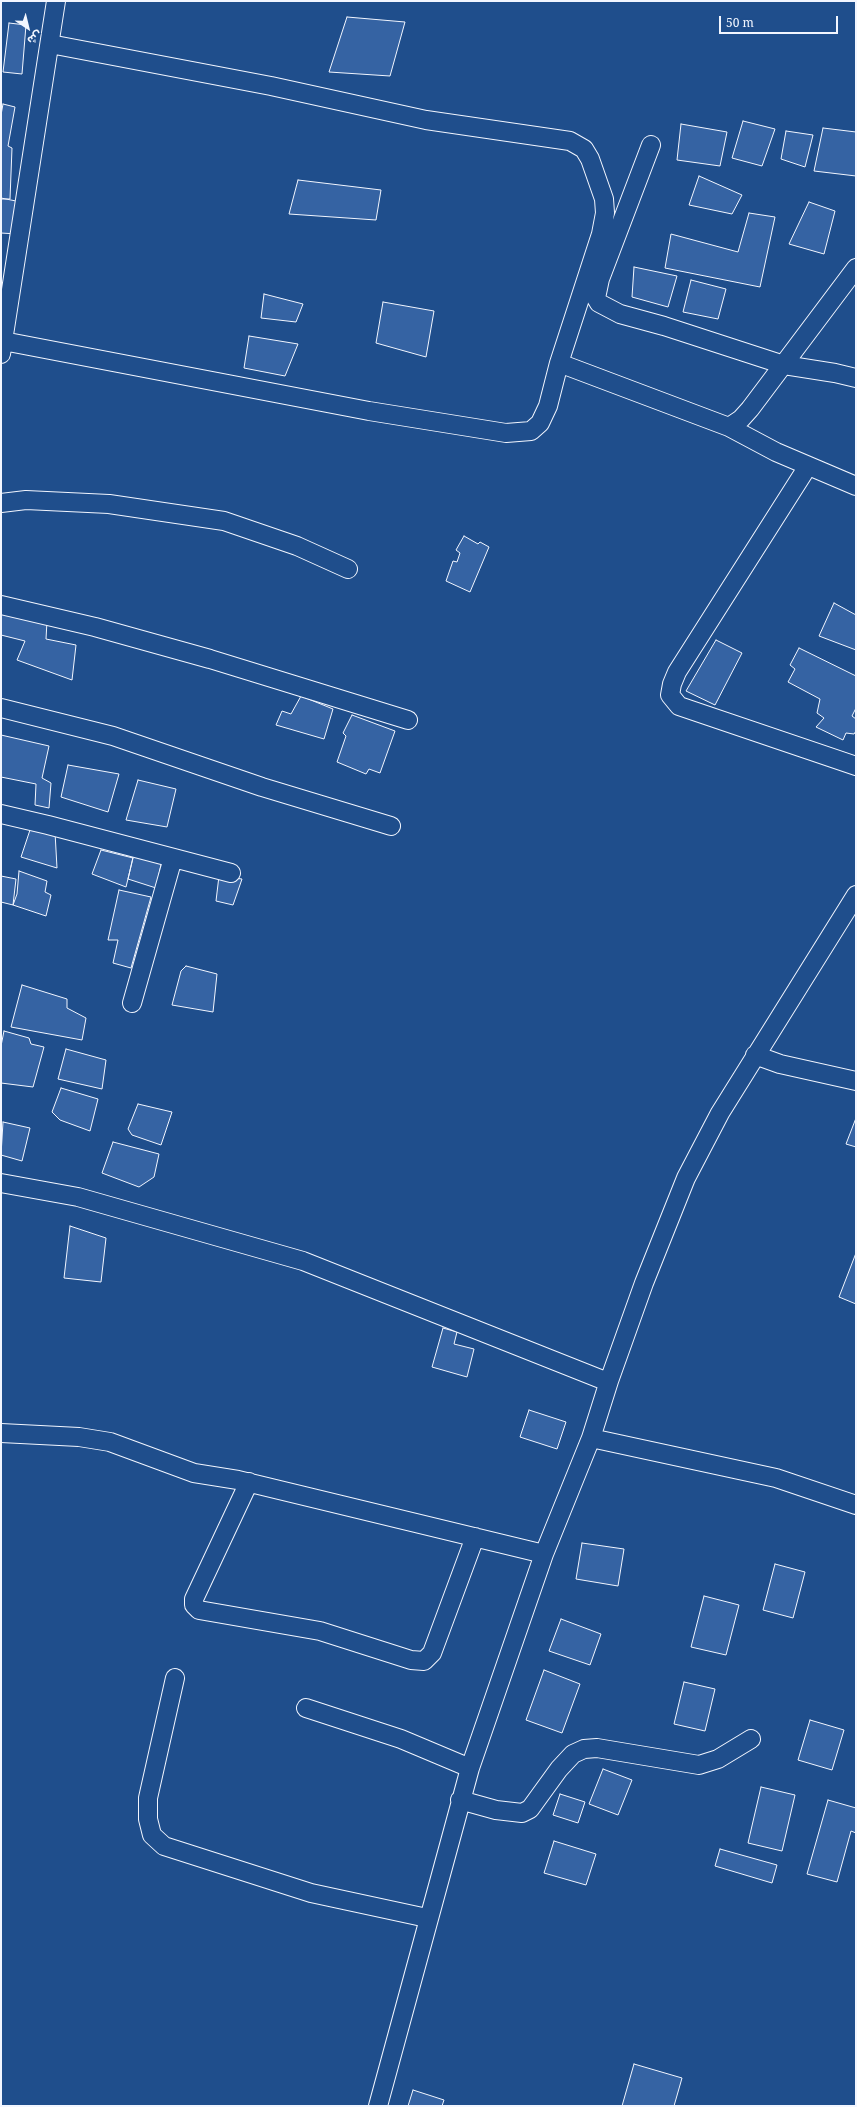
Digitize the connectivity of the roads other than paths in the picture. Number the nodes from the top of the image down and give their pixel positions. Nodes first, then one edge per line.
1 (56, 1) edge
2 (50, 44) junction
3 (651, 145) dead end
4 (856, 268) edge
5 (4, 317) edge
6 (2, 348) edge
7 (559, 363) junction
8 (784, 365) junction
9 (856, 378) edge
10 (729, 427) junction
11 (808, 466) junction
12 (856, 486) edge
13 (1, 503) edge
14 (348, 569) dead end
15 (1, 605) edge
16 (1, 708) edge
17 (408, 720) dead end
18 (856, 766) edge
19 (1, 814) edge
20 (391, 826) dead end
21 (173, 858) junction
22 (231, 873) dead end
23 (856, 896) edge
24 (132, 1003) dead end
25 (755, 1055) junction
26 (856, 1081) edge
27 (1, 1184) edge
28 (608, 1382) junction
29 (1, 1433) edge
30 (591, 1438) junction
31 (249, 1482) junction
32 (856, 1505) edge
33 (474, 1537) junction
34 (544, 1554) junction
35 (174, 1678) dead end
36 (306, 1708) dead end
37 (751, 1738) dead end
38 (470, 1768) junction
39 (460, 1800) junction
40 (428, 1918) junction
41 (378, 2106) edge

1 - 2 street
2 - 5 street
2 - 7 street
3 - 8 street
4 - 8 street
5 - 6 street
6 - 7 street
7 - 10 street
8 - 9 street
8 - 10 street
10 - 11 street
11 - 12 street
11 - 18 street
13 - 14 street
15 - 17 street
16 - 20 street
19 - 21 street
21 - 22 street
21 - 24 street
23 - 25 street
25 - 26 street
25 - 28 street
27 - 28 street
28 - 30 street
29 - 31 street
30 - 32 street
30 - 34 street
31 - 33 street
31 - 33 street
33 - 34 street
34 - 38 street
35 - 40 street
36 - 38 street
37 - 39 street
38 - 39 street
39 - 40 street
40 - 41 street

